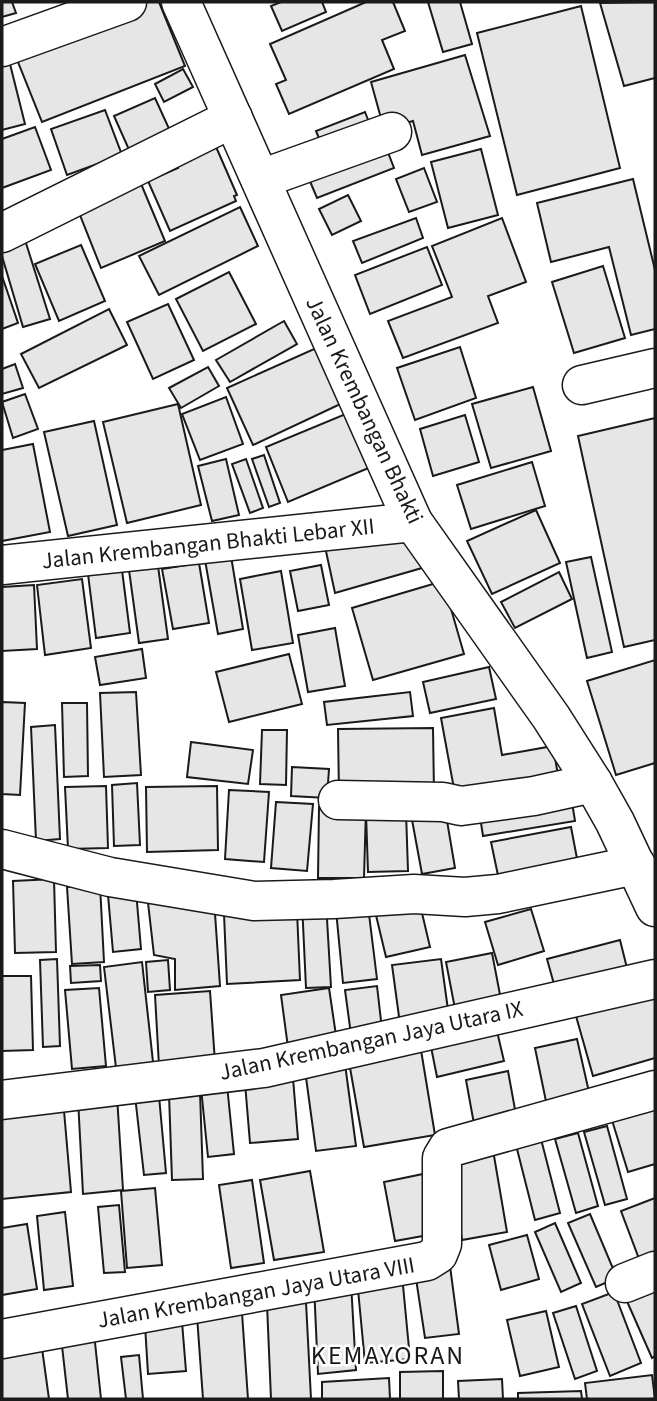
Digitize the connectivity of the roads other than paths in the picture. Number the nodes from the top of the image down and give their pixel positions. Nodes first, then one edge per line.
1 (127, 2) edge
2 (181, 2) edge
3 (2, 47) edge
4 (233, 118) junction
5 (391, 132) dead end
6 (261, 179) junction
7 (2, 233) edge
8 (655, 368) edge
9 (582, 384) dead end
10 (413, 522) junction
11 (2, 565) edge
12 (593, 783) junction
13 (338, 800) dead end
14 (2, 849) edge
15 (636, 865) junction
16 (655, 907) edge
17 (655, 979) edge
18 (655, 1090) edge
19 (2, 1100) edge
20 (2, 1339) edge

1 - 3 street
2 - 4 street, Jalan Krembangan Bhakti
4 - 6 street, Jalan Krembangan Bhakti
4 - 7 street
5 - 6 street
6 - 10 street, Jalan Krembangan Bhakti
8 - 9 street
10 - 11 street, Jalan Krembangan Bhakti Lebar XII
10 - 12 street, Jalan Krembangan Bhakti
12 - 13 street
12 - 15 street, Jalan Krembangan Bhakti
14 - 15 street
15 - 16 street, Jalan Krembangan Bhakti
17 - 19 street, Jalan Krembangan Jaya Utara IX
18 - 20 street, Jalan Krembangan Jaya Utara VIII

